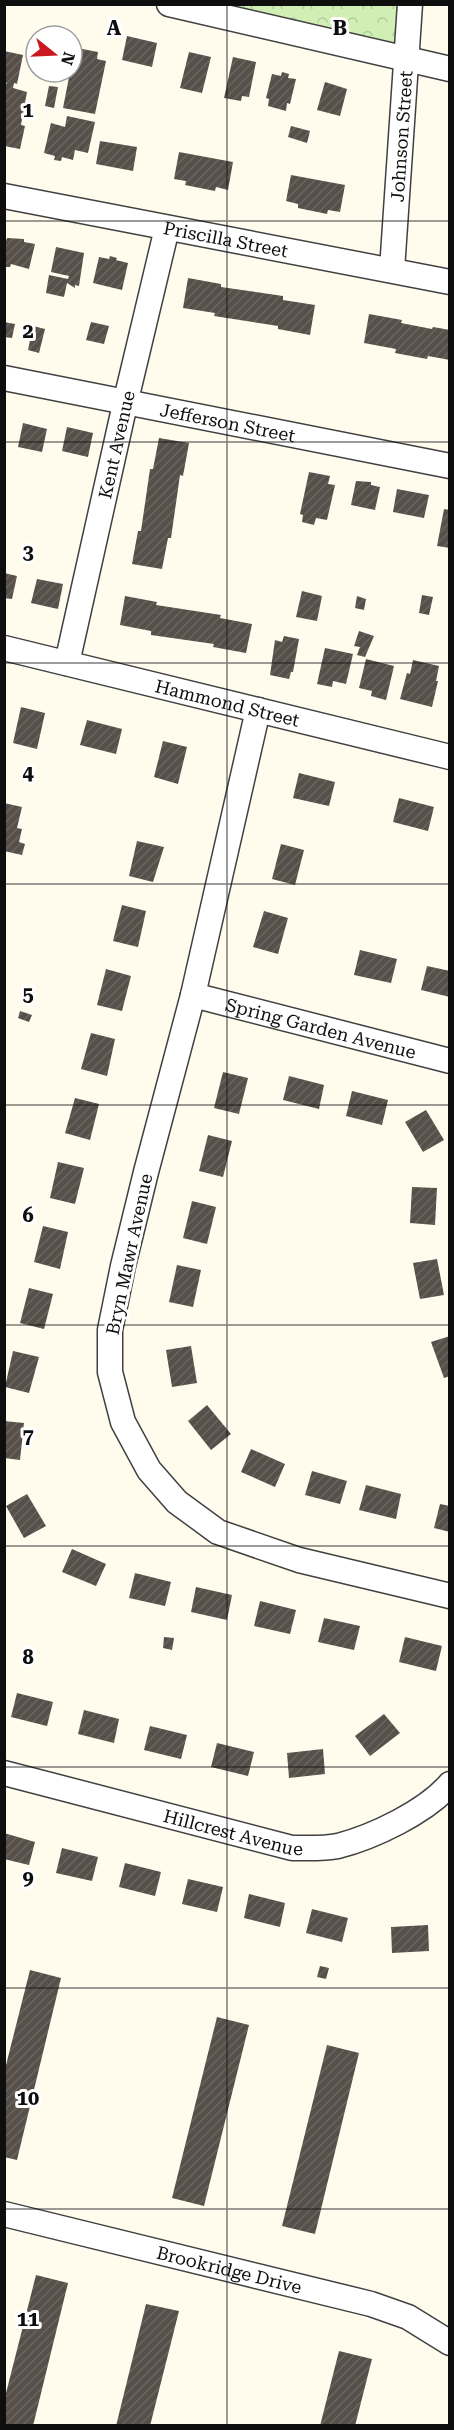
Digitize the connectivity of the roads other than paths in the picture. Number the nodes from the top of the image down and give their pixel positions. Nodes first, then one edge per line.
1 (410, 4) edge
2 (169, 5) edge
3 (408, 58) junction
4 (450, 69) edge
5 (4, 196) edge
6 (167, 228) junction
7 (393, 270) junction
8 (450, 282) edge
9 (4, 378) edge
10 (125, 404) junction
11 (450, 466) edge
12 (4, 648) edge
13 (67, 663) junction
14 (258, 710) junction
15 (450, 757) edge
16 (193, 995) junction
17 (450, 1061) edge
18 (450, 1596) edge
19 (4, 1773) edge
20 (450, 1784) edge
21 (4, 2214) edge
22 (450, 2343) edge

1 - 3 street, Johnson Street
2 - 3 street
3 - 4 street
3 - 7 street, Johnson Street
5 - 6 street, Priscilla Street
6 - 7 street, Priscilla Street
6 - 10 street, Kent Avenue
7 - 8 street, Priscilla Street
9 - 10 street, Jefferson Street
10 - 11 street, Jefferson Street
10 - 13 street, Kent Avenue
12 - 13 street, Hammond Street
13 - 14 street, Hammond Street
14 - 15 street, Hammond Street
14 - 16 street, Bryn Mawr Avenue
16 - 17 street, Spring Garden Avenue
16 - 18 street, Bryn Mawr Avenue
19 - 20 street, Hillcrest Avenue
21 - 22 street, Brookridge Drive

